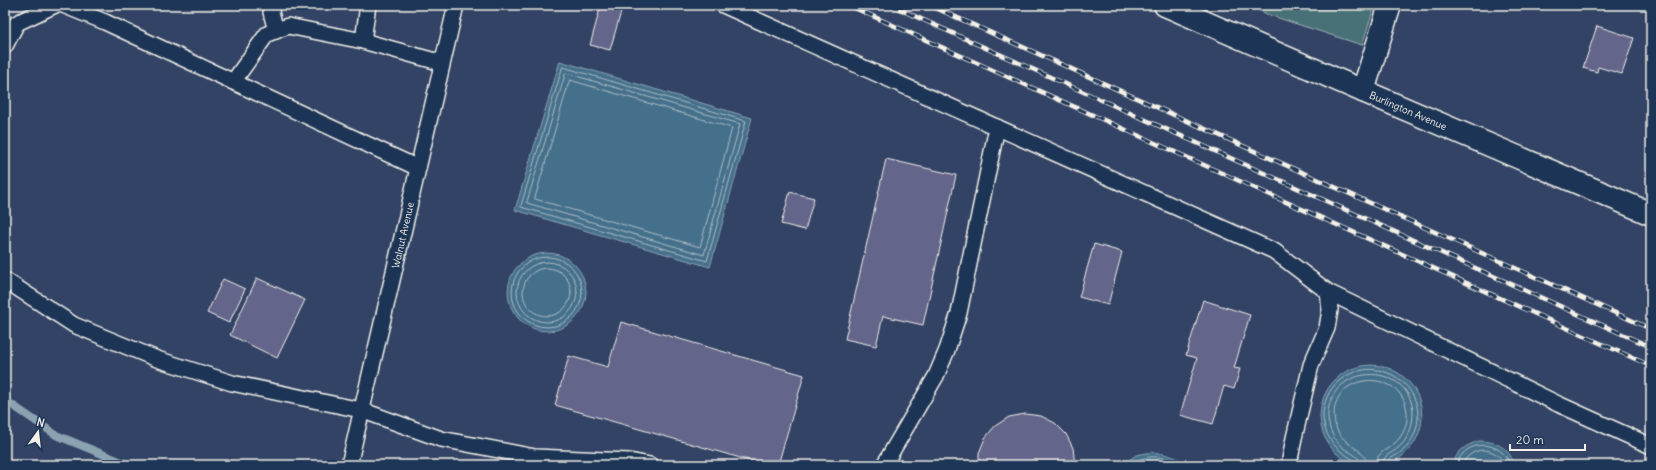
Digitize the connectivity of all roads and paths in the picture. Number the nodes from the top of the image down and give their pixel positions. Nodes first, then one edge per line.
1 (55, 5) edge
2 (63, 5) edge
3 (272, 5) edge
4 (368, 5) edge
5 (456, 5) edge
6 (723, 5) edge
7 (1165, 5) edge
8 (1390, 5) edge
9 (276, 31) junction
10 (363, 41) junction
11 (5, 46) edge
12 (442, 63) junction
13 (233, 82) junction
14 (1363, 91) junction
15 (997, 127) junction
16 (418, 168) junction
17 (1651, 214) edge
18 (5, 280) edge
19 (1328, 292) junction
20 (361, 410) junction
21 (1651, 446) edge
22 (348, 465) edge
23 (650, 465) edge
24 (884, 465) edge
25 (1289, 465) edge

1 - 11 lane
2 - 13 lane
3 - 9 lane
4 - 10 lane
5 - 12 lane, Walnut Avenue
6 - 15 lane
7 - 14 street, Burlington Avenue
8 - 14 street
9 - 10 lane
9 - 13 lane
10 - 12 lane
12 - 16 lane, Walnut Avenue
13 - 16 lane
14 - 17 street, Burlington Avenue
15 - 19 lane
15 - 24 lane
16 - 20 lane, Walnut Avenue
18 - 20 lane
19 - 21 lane
19 - 25 lane
20 - 22 lane, Walnut Avenue
20 - 23 lane

